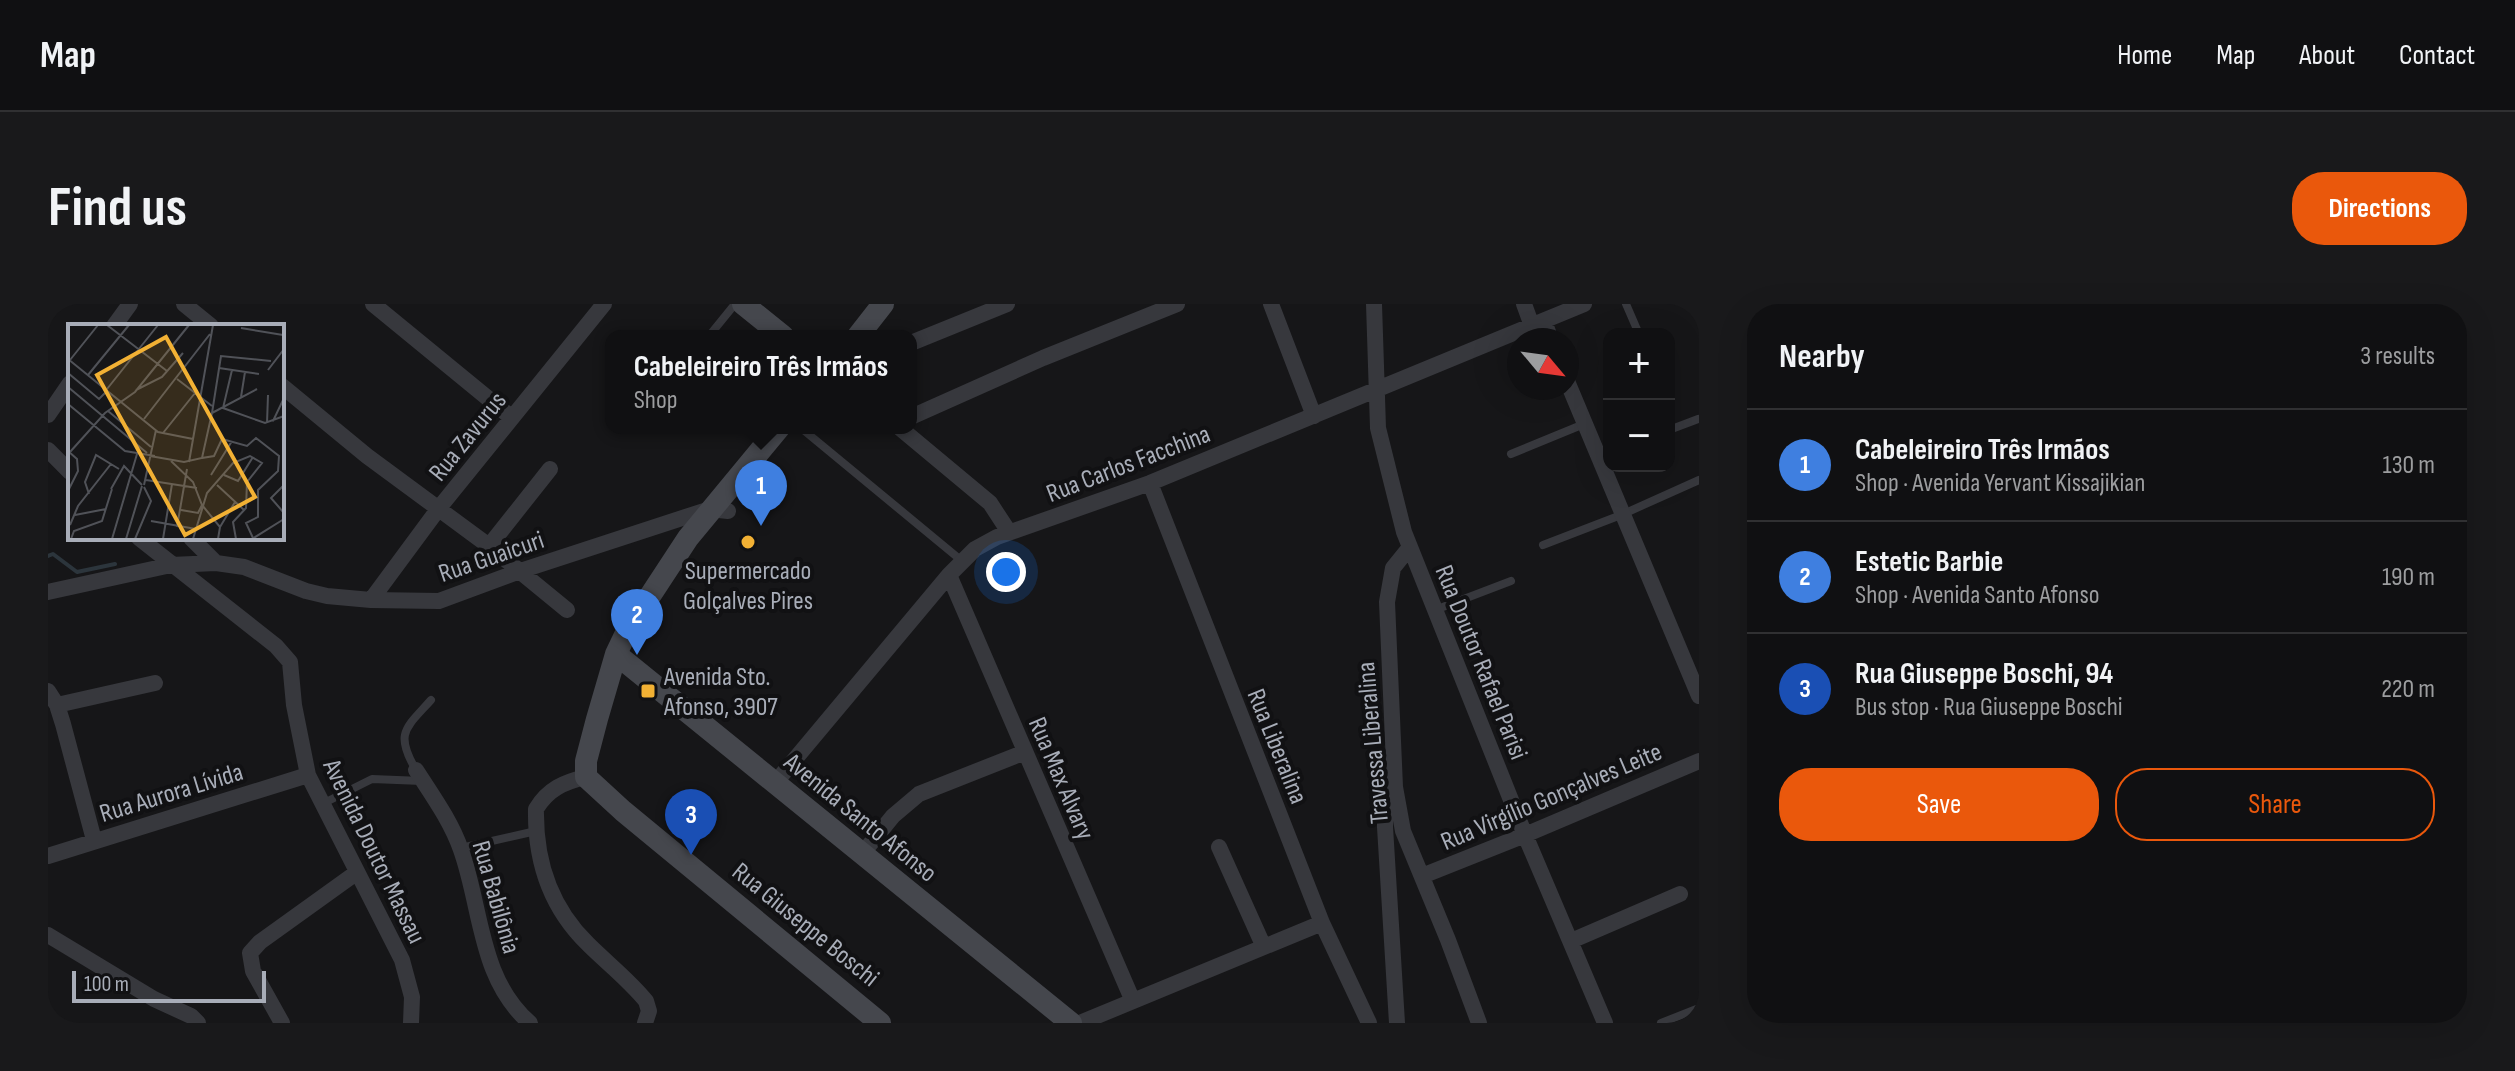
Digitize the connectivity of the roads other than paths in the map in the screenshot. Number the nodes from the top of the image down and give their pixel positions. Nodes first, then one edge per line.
1 (130, 304) edge
2 (184, 304) edge
3 (373, 304) edge
4 (604, 304) edge
5 (735, 304) edge
6 (743, 304) edge
7 (883, 304) edge
8 (1007, 304) edge
9 (1177, 304) edge
10 (1271, 304) edge
11 (1374, 304) edge
12 (1524, 304) edge
13 (1584, 304) edge
14 (1626, 304) edge
15 (1538, 323) junction
16 (115, 324) edge
17 (209, 324) edge
18 (1542, 328) edge
19 (1636, 328) edge
20 (714, 330) edge
21 (776, 330) edge
22 (863, 330) edge
23 (917, 341) edge
24 (68, 386) edge
25 (284, 388) edge
26 (1376, 388) junction
27 (1575, 400) edge
28 (917, 414) edge
29 (48, 415) edge
30 (1314, 416) junction
31 (512, 418) junction
32 (1698, 419) edge
33 (1584, 424) junction
34 (1675, 428) edge
35 (775, 434) edge
36 (789, 434) edge
37 (808, 434) edge
38 (907, 434) edge
39 (48, 450) edge
40 (1511, 454) dead end
41 (1603, 454) edge
42 (550, 469) dead end
43 (68, 470) edge
44 (1609, 472) edge
45 (1699, 480) edge
46 (1150, 483) junction
47 (439, 508) junction
48 (719, 510) junction
49 (1621, 515) junction
50 (1009, 532) junction
51 (141, 540) edge
52 (193, 540) edge
53 (1543, 545) dead end
54 (489, 546) junction
55 (1410, 547) junction
56 (962, 561) junction
57 (216, 563) junction
58 (171, 565) junction
59 (520, 571) junction
60 (949, 575) junction
61 (1511, 581) dead end
62 (48, 592) edge
63 (371, 600) junction
64 (567, 610) dead end
65 (1435, 610) junction
66 (616, 654) junction
67 (155, 683) dead end
68 (1699, 696) edge
69 (53, 698) edge
70 (431, 700) dead end
71 (1025, 752) junction
72 (1699, 761) edge
73 (308, 775) junction
74 (419, 776) junction
75 (586, 777) junction
76 (775, 783) junction
77 (1395, 787) junction
78 (321, 805) junction
79 (537, 830) junction
80 (1525, 835) junction
81 (94, 840) junction
82 (1219, 847) dead end
83 (461, 848) junction
84 (862, 854) junction
85 (48, 856) edge
86 (356, 873) junction
87 (1422, 876) junction
88 (1680, 894) dead end
89 (1322, 923) junction
90 (48, 935) edge
91 (1571, 941) junction
92 (1263, 945) junction
93 (1132, 999) junction
94 (1699, 1008) edge
95 (198, 1023) edge
96 (282, 1023) edge
97 (411, 1023) edge
98 (530, 1023) edge
99 (645, 1023) edge
100 (880, 1023) edge
101 (1071, 1023) edge
102 (1080, 1023) edge
103 (1369, 1023) edge
104 (1397, 1023) edge
105 (1479, 1023) edge
106 (1605, 1023) edge
107 (1661, 1023) edge

1 - 16 street
2 - 17 street
3 - 31 street
4 - 31 street, Rua Zavurus
5 - 20 lane
6 - 21 main road
7 - 22 main road
8 - 23 street
9 - 28 street
10 - 30 street
11 - 26 street, Rua Doutor Rafael Parisi
12 - 15 street
13 - 15 street, Rua Carlos Facchina
14 - 19 lane
15 - 18 street
15 - 26 street, Rua Carlos Facchina
24 - 29 street
25 - 47 street
26 - 30 street, Rua Carlos Facchina
26 - 55 street, Rua Doutor Rafael Parisi
27 - 33 street
30 - 46 street, Rua Carlos Facchina
31 - 47 street, Rua Zavurus
32 - 34 lane
33 - 40 lane
33 - 41 street
35 - 48 main road
36 - 48 main road
37 - 56 lane
38 - 50 street
39 - 43 street
42 - 54 street
44 - 49 street
45 - 49 lane
46 - 50 street, Rua Carlos Facchina
46 - 89 street, Rua Liberalina
47 - 54 street
47 - 63 street, Rua Zavurus
48 - 59 street, Rua Guaicuri
48 - 66 main road
49 - 53 lane
49 - 68 street
50 - 56 street, Rua Carlos Facchina
51 - 58 street, Avenida Doutor Massau
52 - 57 street
54 - 59 street
55 - 65 street, Rua Doutor Rafael Parisi
55 - 77 street, Travessa Liberalina
56 - 60 street, Rua Carlos Facchina
57 - 58 street, Rua Guaicuri
57 - 63 street, Rua Guaicuri
58 - 62 street, Rua Guaicuri
58 - 73 street, Avenida Doutor Massau
59 - 63 street, Rua Guaicuri
59 - 64 street
60 - 71 street, Rua Max Alvary
60 - 76 street, Rua Carlos Facchina
61 - 65 lane
65 - 80 street, Rua Doutor Rafael Parisi
66 - 75 main road
66 - 76 main road, Avenida Santo Afonso
67 - 69 street
69 - 81 street
70 - 74 lane, Rua Babilônia
71 - 84 street
71 - 93 street, Rua Max Alvary
72 - 80 street, Rua Virgílio Gonçalves Leite
73 - 78 street, Avenida Doutor Massau
73 - 81 street, Rua Aurora Lívida
74 - 78 lane
74 - 83 street, Rua Babilônia
75 - 79 street
75 - 100 main road, Rua Giuseppe Boschi
76 - 84 main road, Avenida Santo Afonso
77 - 87 street, Travessa Liberalina
77 - 104 street
78 - 86 street, Avenida Doutor Massau
79 - 83 lane
79 - 99 street
80 - 87 street, Rua Virgílio Gonçalves Leite
80 - 91 street, Rua Doutor Rafael Parisi
81 - 85 street, Rua Aurora Lívida
82 - 92 street
83 - 98 street, Rua Babilônia
84 - 101 main road, Avenida Santo Afonso
86 - 96 street
86 - 97 street, Avenida Doutor Massau
87 - 105 street, Travessa Liberalina
88 - 91 street
89 - 92 street
89 - 103 street, Rua Liberalina
90 - 95 street
91 - 106 street, Rua Doutor Rafael Parisi
92 - 93 street
93 - 102 street
94 - 107 lane

